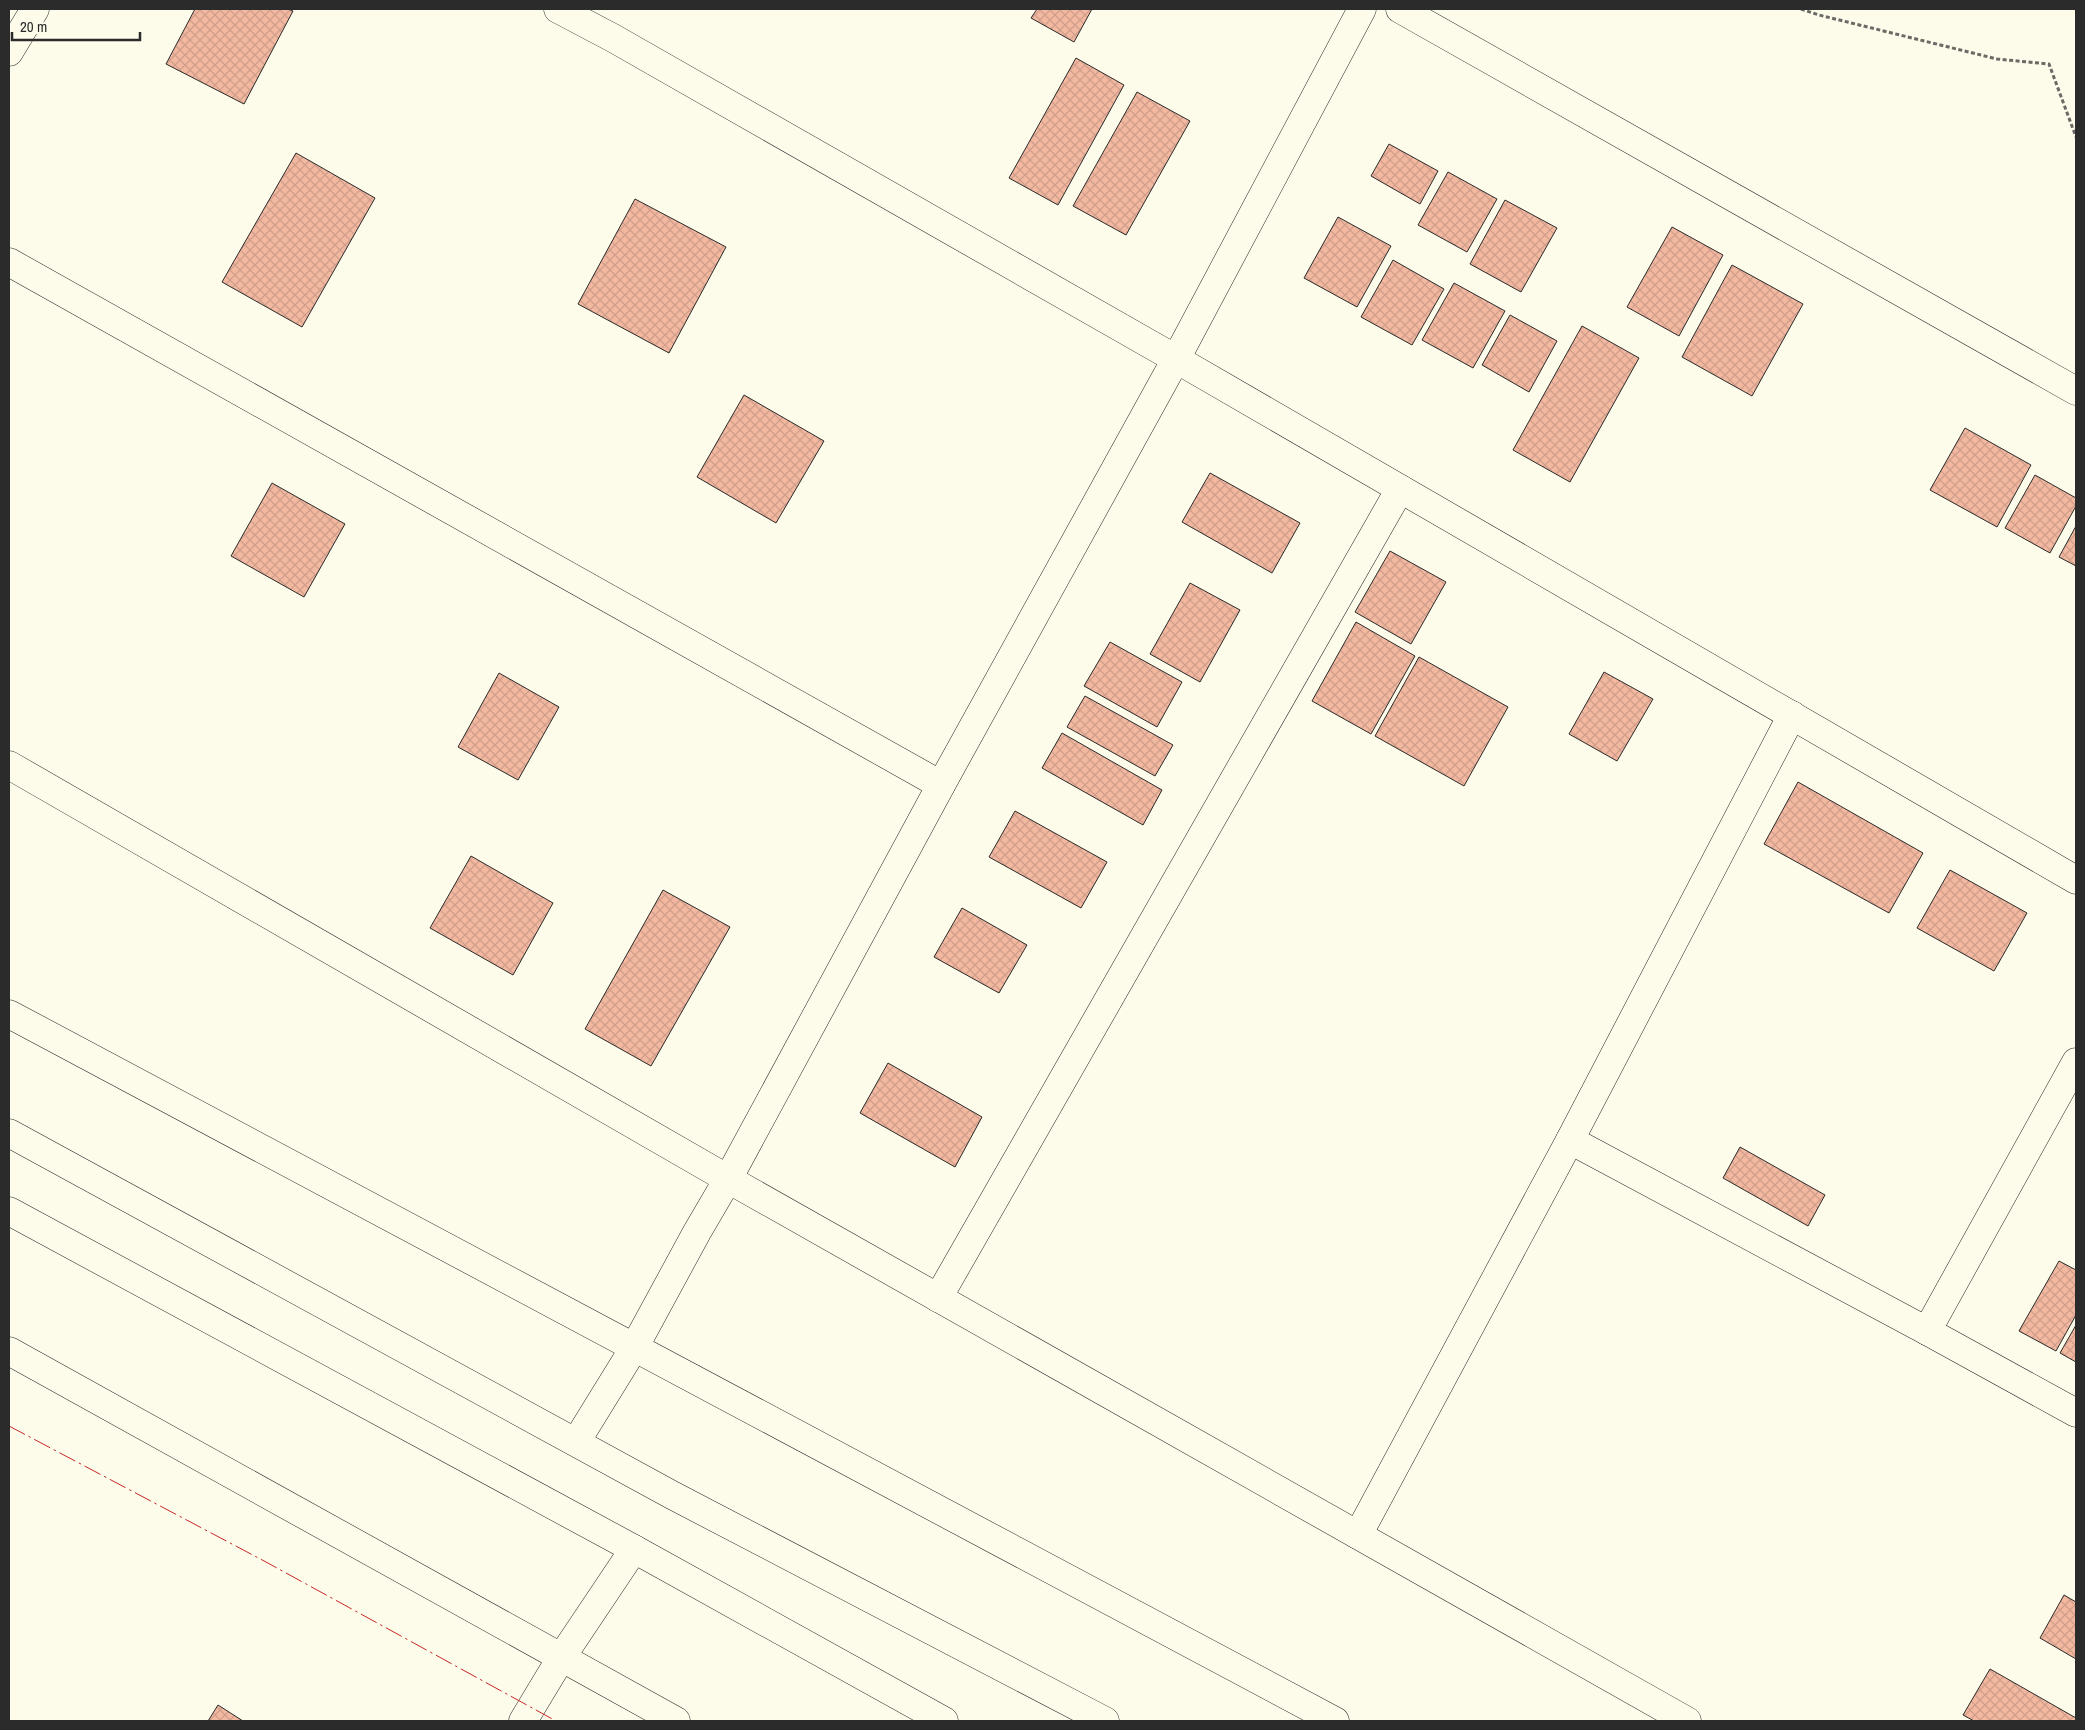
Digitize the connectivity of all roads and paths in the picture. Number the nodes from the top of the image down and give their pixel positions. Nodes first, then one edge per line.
1 (35, 9) edge
2 (558, 9) edge
3 (1362, 9) edge
4 (1400, 9) edge
5 (1801, 9) edge
6 (9, 52) edge
7 (2076, 137) edge
8 (9, 262) edge
9 (1176, 359) junction
10 (2076, 391) edge
11 (1400, 489) junction
12 (1792, 715) junction
13 (9, 764) edge
14 (942, 785) junction
15 (2076, 880) edge
16 (9, 1014) edge
17 (2076, 1062) edge
18 (9, 1133) edge
19 (1570, 1140) junction
20 (728, 1179) junction
21 (9, 1211) edge
22 (938, 1298) junction
23 (1927, 1331) junction
24 (634, 1348) junction
25 (9, 1351) edge
26 (2076, 1413) edge
27 (576, 1442) junction
28 (1358, 1536) junction
29 (634, 1549) junction
30 (561, 1658) junction
31 (523, 1721) edge
32 (676, 1721) edge
33 (944, 1721) edge
34 (1106, 1721) edge
35 (1335, 1721) edge
36 (1687, 1721) edge

1 - 6 street
2 - 9 street
3 - 9 street
4 - 10 street
5 - 7 path
8 - 14 street
9 - 11 street
9 - 14 street
11 - 12 street
11 - 22 street
12 - 15 street
12 - 19 street
13 - 20 street
14 - 20 street
16 - 24 street
17 - 23 street
18 - 27 street
19 - 23 street
19 - 28 street
20 - 22 street
20 - 24 street
21 - 29 street
22 - 28 street
23 - 26 street
24 - 27 street
24 - 35 street
25 - 30 street
27 - 34 street
28 - 36 street
29 - 30 street
29 - 33 street
30 - 31 street
30 - 32 street

